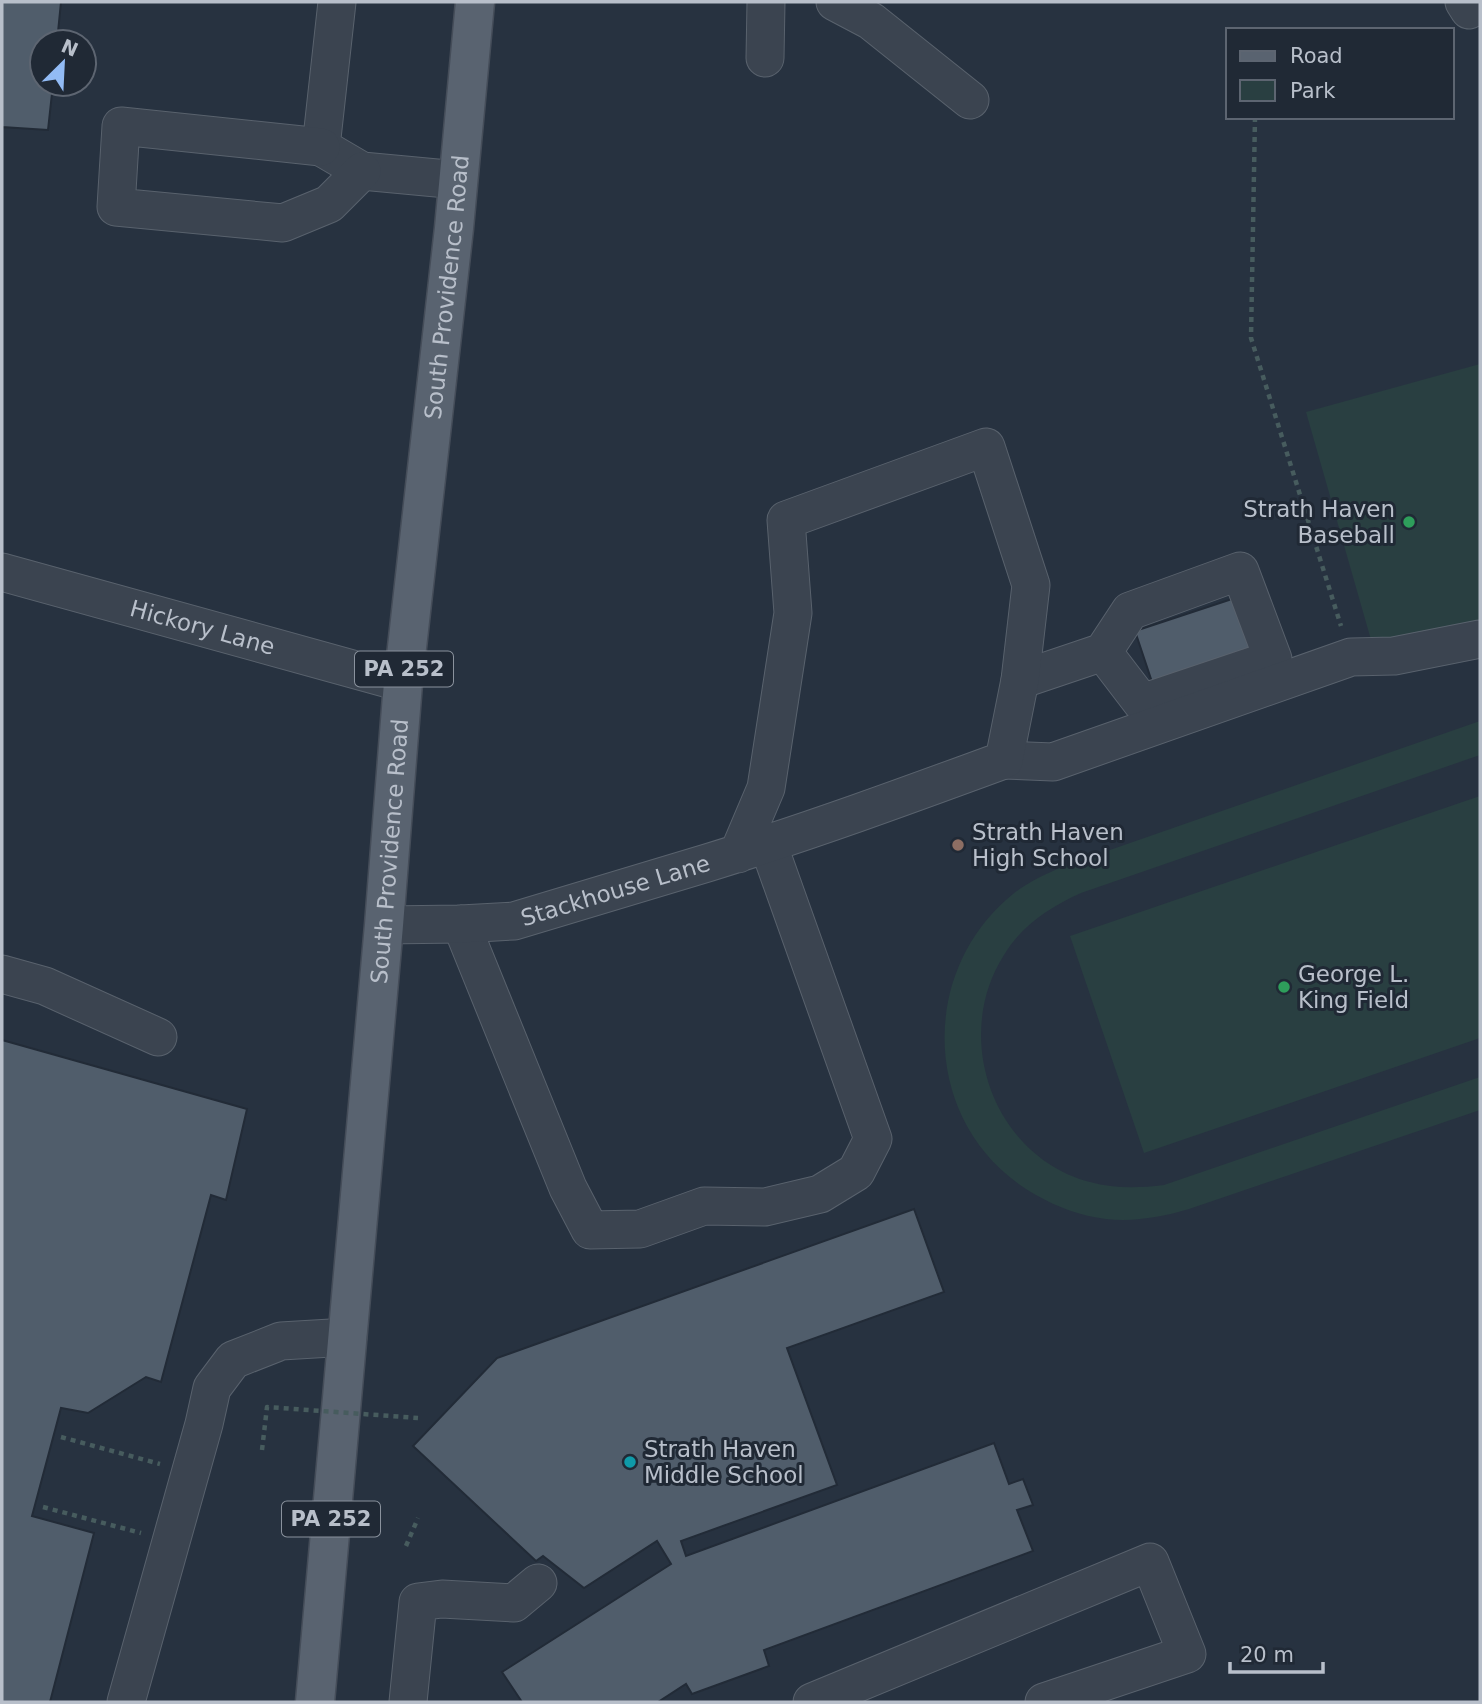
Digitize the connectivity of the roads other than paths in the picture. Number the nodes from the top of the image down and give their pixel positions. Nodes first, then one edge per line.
1 (337, 2) edge
2 (475, 2) edge
3 (766, 2) edge
4 (835, 2) edge
5 (765, 58) dead end
6 (970, 100) dead end
7 (321, 147) junction
8 (362, 171) junction
9 (458, 180) junction
10 (2, 572) edge
11 (1480, 639) edge
12 (1103, 652) junction
13 (1020, 680) junction
14 (403, 683) junction
15 (1004, 760) junction
16 (753, 849) junction
17 (461, 924) junction
18 (384, 925) junction
19 (2, 974) edge
20 (158, 1037) dead end
21 (348, 1337) junction
22 (538, 1583) dead end
23 (126, 1702) edge
24 (315, 1702) edge
25 (408, 1702) edge
26 (812, 1702) edge
27 (1044, 1702) edge

1 - 7 street
2 - 9 main road, South Providence Road / PA 252
3 - 5 street
4 - 6 street
7 - 8 street
7 - 8 street
8 - 9 street
9 - 14 main road, South Providence Road / PA 252
10 - 14 street, Hickory Lane
11 - 15 street
12 - 12 street
12 - 13 street
13 - 15 street
13 - 16 street
14 - 18 main road, South Providence Road / PA 252
15 - 16 street, Stackhouse Lane
16 - 17 street, Stackhouse Lane
16 - 17 street
17 - 18 street, Stackhouse Lane
18 - 21 main road, South Providence Road / PA 252
19 - 20 street
21 - 23 street
21 - 24 main road, South Providence Road / PA 252
22 - 25 street
26 - 27 street

